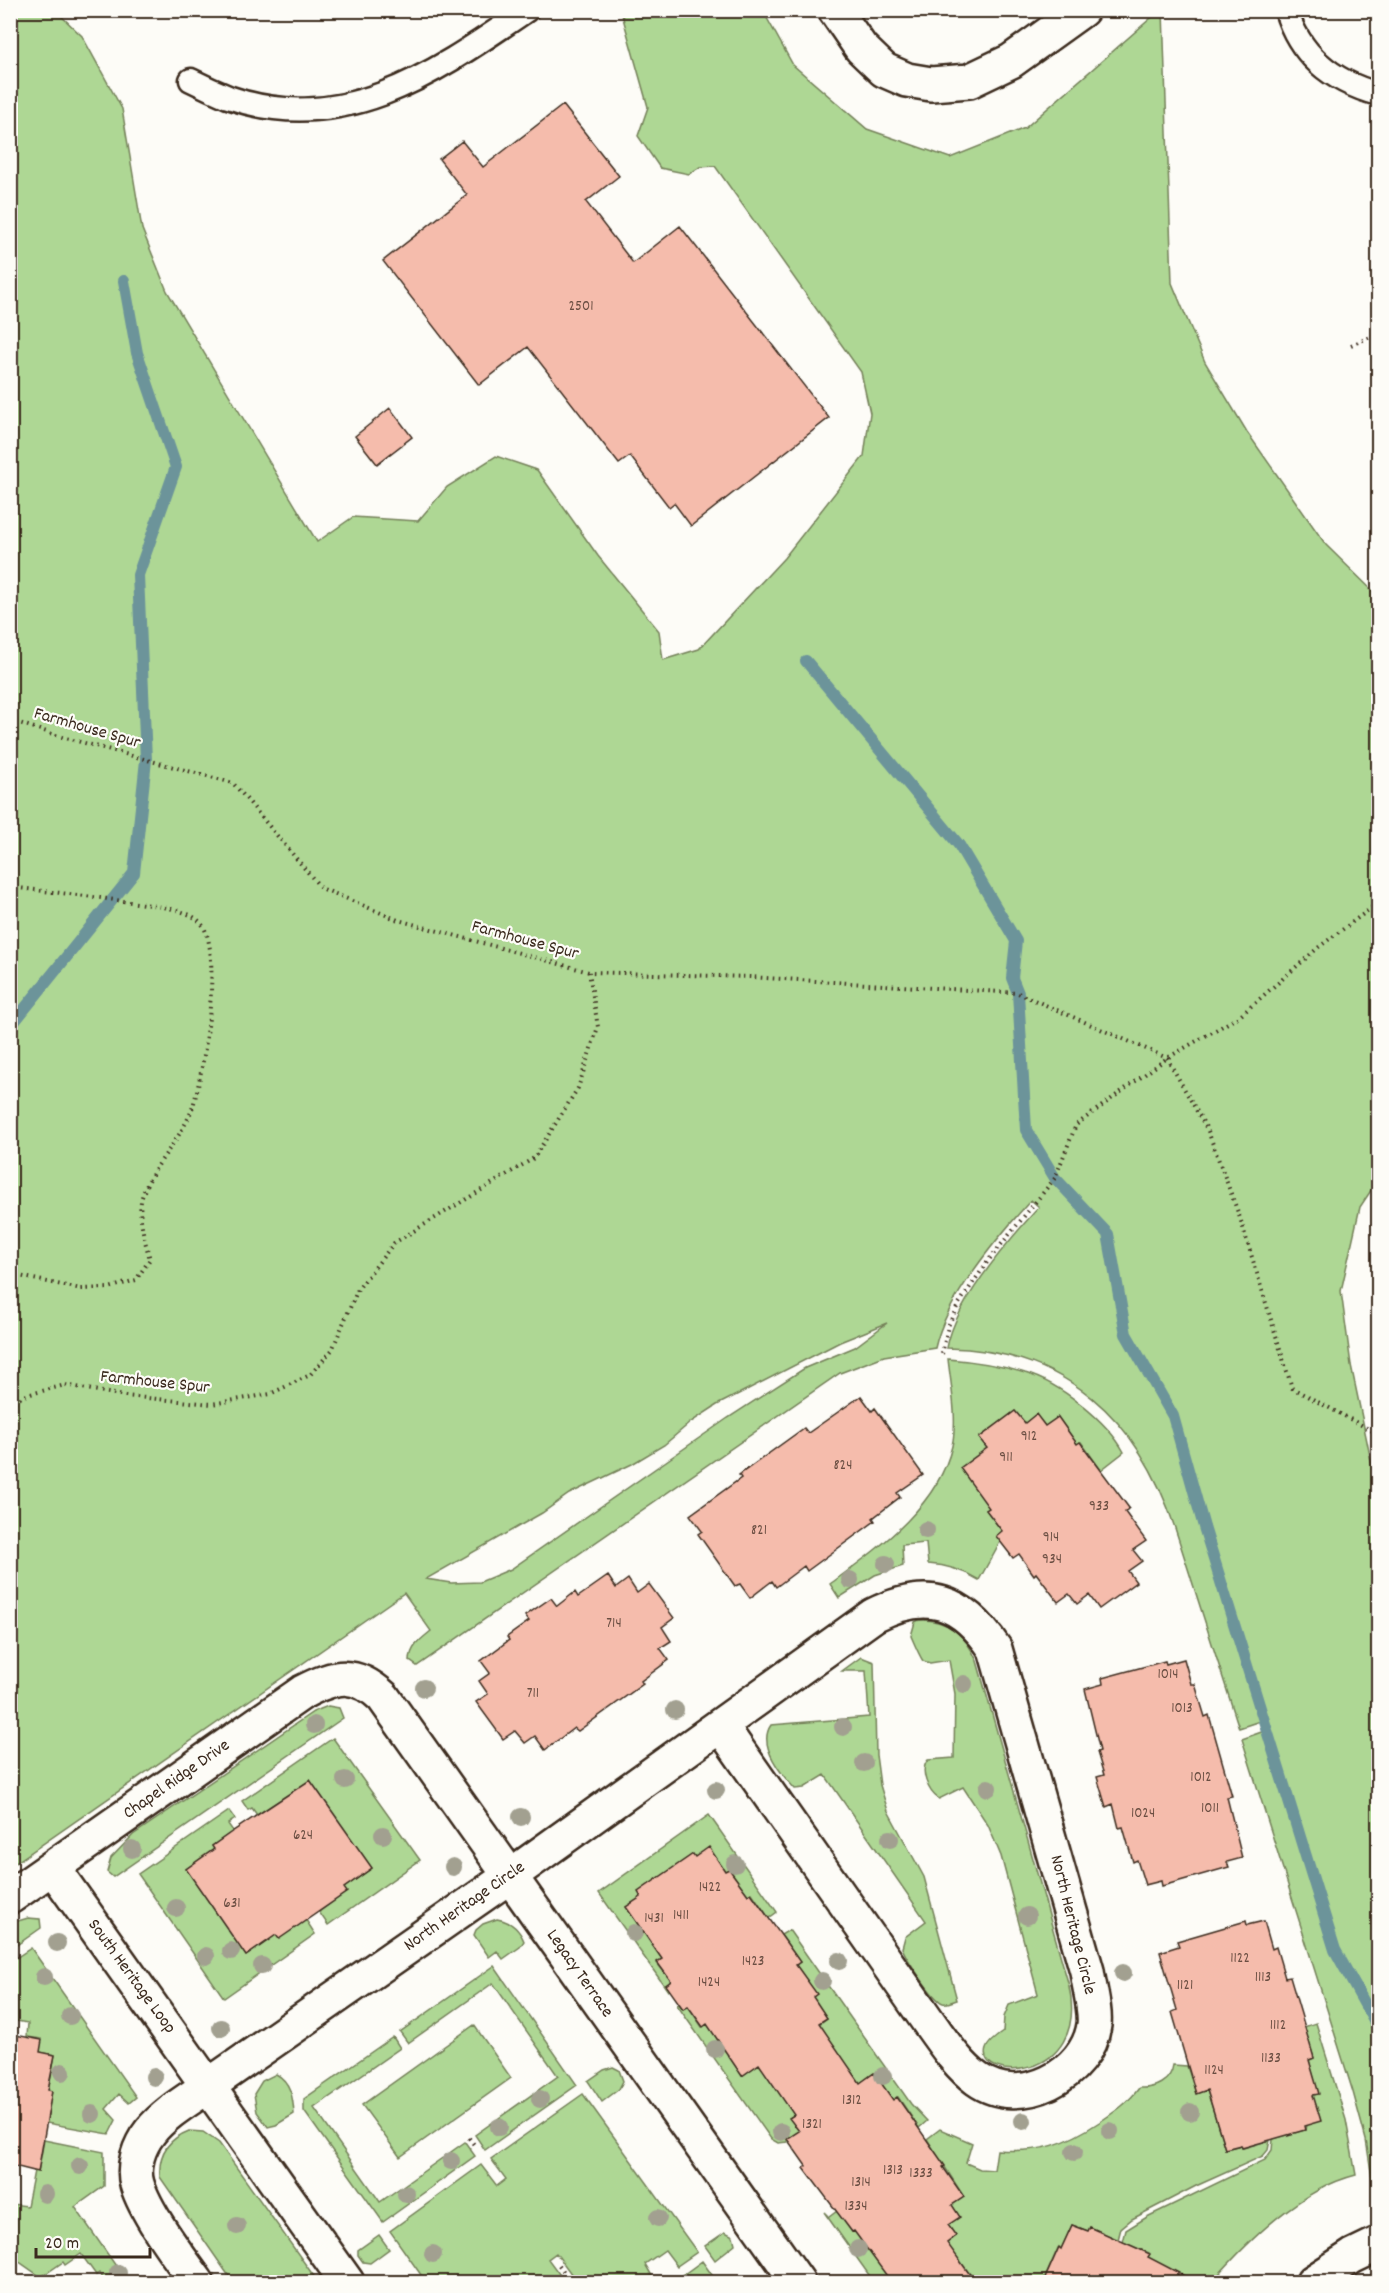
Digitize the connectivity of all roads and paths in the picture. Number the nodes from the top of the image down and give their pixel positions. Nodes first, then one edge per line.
1 (527, 10) edge
2 (835, 10) edge
3 (1082, 10) edge
4 (1286, 10) edge
5 (191, 80) dead end
6 (1378, 94) edge
7 (1378, 334) edge
8 (1351, 345) dead end
9 (10, 720) edge
10 (10, 887) edge
11 (1378, 903) edge
12 (589, 972) junction
13 (1167, 1058) junction
14 (10, 1274) edge
15 (942, 1354) dead end
16 (10, 1405) edge
17 (1378, 1434) edge
18 (350, 1678) joint
19 (721, 1726) junction
20 (52, 1868) junction
21 (510, 1876) junction
22 (10, 1897) edge
23 (208, 2086) junction
24 (469, 2138) dead end
25 (475, 2146) dead end
26 (1378, 2244) edge
27 (559, 2265) dead end
28 (564, 2272) dead end
29 (197, 2283) edge
30 (347, 2283) edge
31 (798, 2283) edge
32 (1312, 2283) edge

1 - 5 lane
2 - 3 street
4 - 6 lane
7 - 8 path
9 - 12 path, Farmhouse Spur
10 - 14 path
11 - 13 path
12 - 13 path
12 - 16 path, Farmhouse Spur
13 - 15 path
13 - 17 path
18 - 20 street, Chapel Ridge Drive
18 - 21 street, Legacy Terrace
19 - 19 street, North Heritage Circle
19 - 21 street, North Heritage Circle
20 - 22 street, Chapel Ridge Drive
20 - 23 street, South Heritage Loop
21 - 23 street, North Heritage Circle
21 - 31 street, Legacy Terrace
23 - 29 street
23 - 30 street, South Heritage Loop
24 - 25 path
26 - 32 street
27 - 28 path

